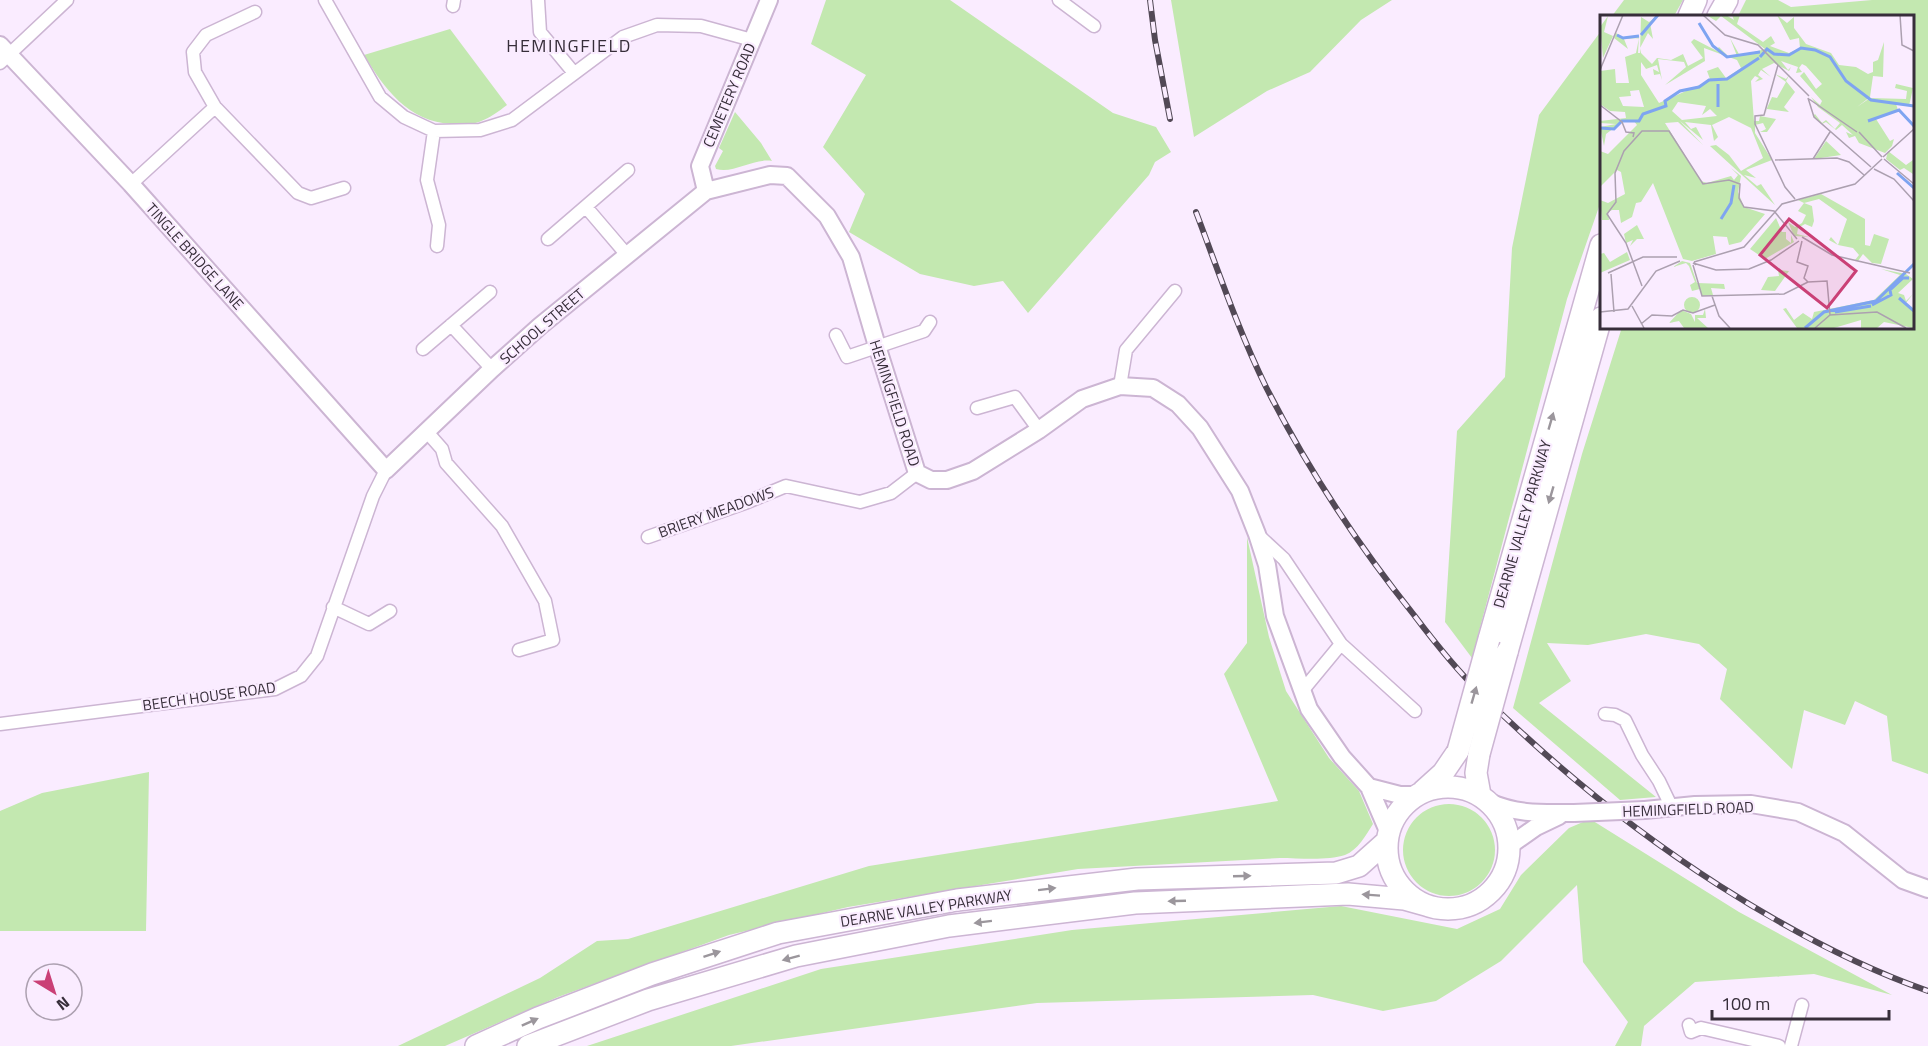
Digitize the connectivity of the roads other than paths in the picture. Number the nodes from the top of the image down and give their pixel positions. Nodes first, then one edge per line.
1 (325, 0) edge
2 (538, 0) edge
3 (770, 0) edge
4 (1059, 0) edge
5 (1696, 0) edge
6 (1726, 0) edge
7 (63, 4) edge
8 (255, 12) dead end
9 (1689, 15) edge
10 (1718, 15) edge
11 (1094, 26) dead end
12 (752, 40) junction
13 (3, 54) edge
14 (574, 73) junction
15 (215, 107) junction
16 (434, 131) junction
17 (628, 170) dead end
18 (131, 184) junction
19 (344, 189) dead end
20 (706, 191) junction
21 (585, 207) junction
22 (548, 239) dead end
23 (437, 246) dead end
24 (1600, 249) edge
25 (627, 255) junction
26 (1175, 291) dead end
27 (490, 292) dead end
28 (930, 322) dead end
29 (1600, 322) edge
30 (452, 325) junction
31 (836, 335) dead end
32 (877, 346) junction
33 (423, 349) dead end
34 (492, 369) junction
35 (1120, 386) junction
36 (977, 408) dead end
37 (1039, 430) junction
38 (427, 432) junction
39 (386, 470) junction
40 (917, 473) junction
41 (1257, 534) junction
42 (648, 537) dead end
43 (333, 608) junction
44 (390, 611) dead end
45 (1341, 644) junction
46 (519, 650) dead end
47 (1303, 690) junction
48 (1415, 711) dead end
49 (1605, 714) dead end
50 (0, 724) edge
51 (1369, 787) junction
52 (1420, 793) junction
53 (1484, 799) junction
54 (1672, 808) junction
55 (1571, 813) junction
56 (1388, 836) junction
57 (1509, 846) junction
58 (1928, 889) edge
59 (1429, 906) junction
60 (1802, 1005) dead end
61 (1689, 1025) dead end
62 (476, 1046) edge
63 (528, 1046) edge
64 (1779, 1046) edge
65 (1791, 1046) edge

1 - 16 street
2 - 14 street
3 - 12 street, CEMETERY ROAD
4 - 11 street
5 - 9 highway
6 - 10 highway
7 - 13 street
8 - 15 street
12 - 14 street
12 - 20 street, CEMETERY ROAD
13 - 18 street, TINGLE BRIDGE LANE
14 - 16 street
15 - 18 street
15 - 19 street
16 - 23 street
17 - 21 street
18 - 39 street, TINGLE BRIDGE LANE
20 - 25 street, SCHOOL STREET
20 - 32 street, HEMINGFIELD ROAD
21 - 22 street
21 - 25 street
52 -> 24 highway, DEARNE VALLEY PARKWAY, bridge
25 - 34 street, SCHOOL STREET
26 - 35 street
27 - 30 street
28 - 32 street
29 -> 53 highway, DEARNE VALLEY PARKWAY, bridge
30 - 33 street
30 - 34 street
31 - 32 street
32 - 40 street, HEMINGFIELD ROAD
34 - 38 street, SCHOOL STREET
35 - 37 street, HEMINGFIELD ROAD
35 - 41 street, HEMINGFIELD ROAD
36 - 37 street
37 - 40 street, HEMINGFIELD ROAD
38 - 39 street, SCHOOL STREET
38 - 46 street
39 - 43 street, BEECH HOUSE ROAD
40 - 42 street, BRIERY MEADOWS
41 - 45 street, HEMINGFIELD ROAD
41 - 47 street, HEMINGFIELD ROAD
43 - 44 street
43 - 50 street, BEECH HOUSE ROAD
45 - 47 street
45 - 48 street, HEMINGFIELD ROAD
47 - 51 street, HEMINGFIELD ROAD
49 - 54 street
51 - 52 street
51 - 56 street, HEMINGFIELD ROAD
52 - 53 highway
52 - 56 highway
53 - 55 street, HEMINGFIELD ROAD
53 - 57 highway
54 - 55 street, HEMINGFIELD ROAD, bridge
54 - 58 street, HEMINGFIELD ROAD
55 - 57 street, HEMINGFIELD ROAD
56 - 59 highway
62 -> 56 highway, DEARNE VALLEY PARKWAY
57 - 59 highway
59 -> 63 highway, DEARNE VALLEY PARKWAY
60 - 65 street
61 - 64 street

